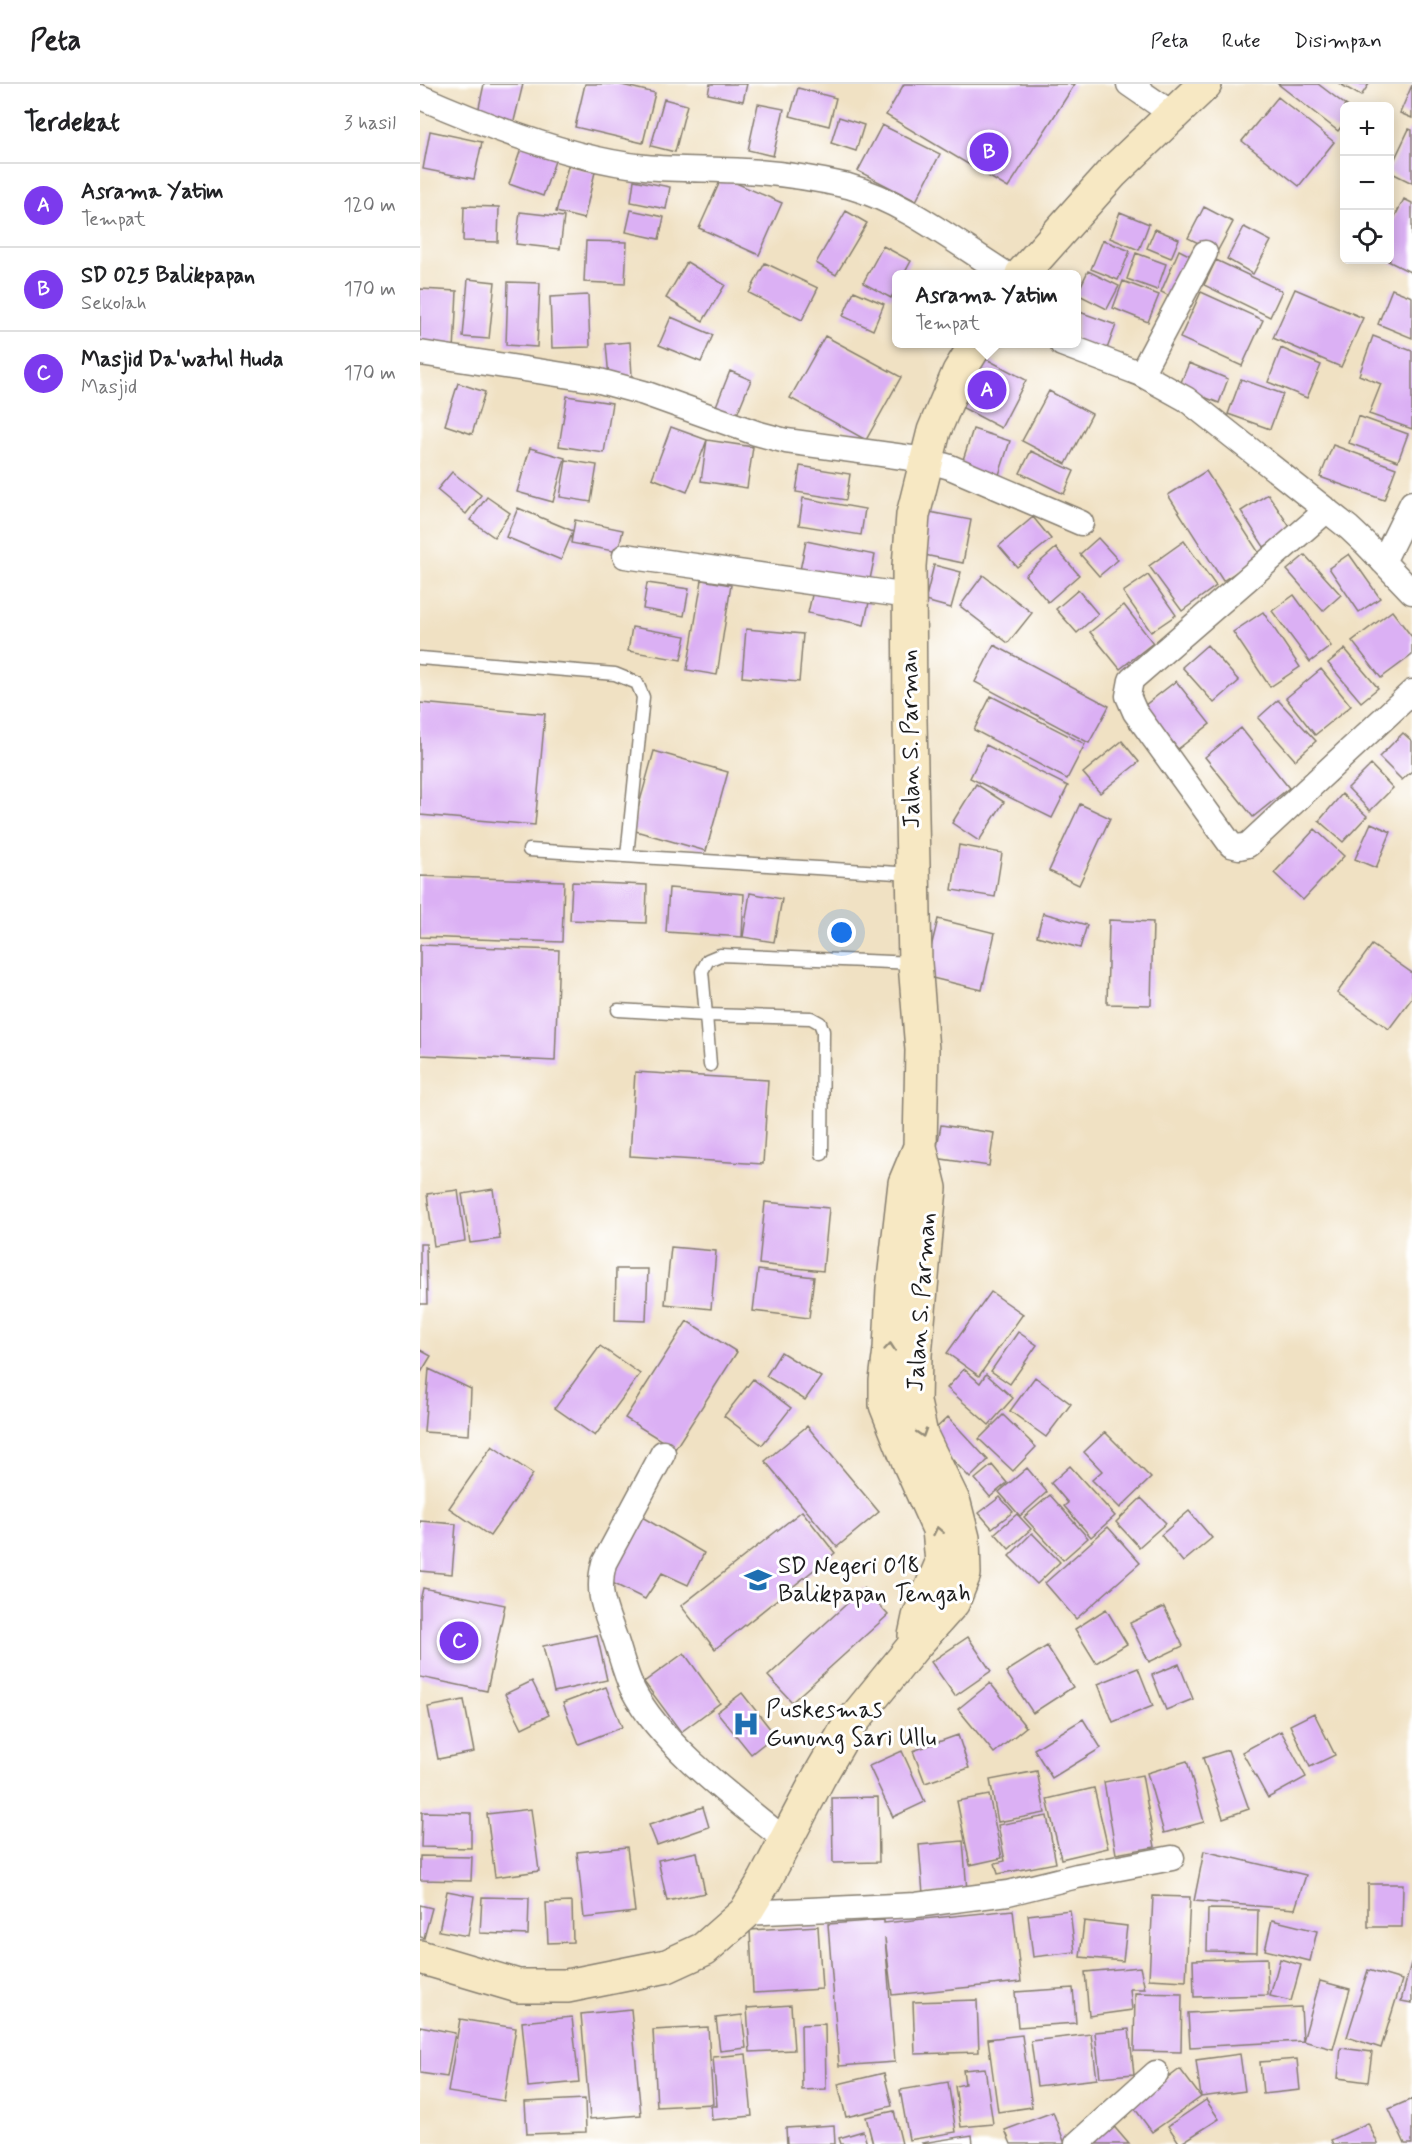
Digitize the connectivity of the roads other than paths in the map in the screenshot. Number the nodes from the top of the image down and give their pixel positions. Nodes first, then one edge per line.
1 (1128, 84) edge
2 (1205, 84) edge
3 (420, 97) edge
4 (1174, 115) junction
5 (1205, 253) dead end
6 (1000, 270) edge
7 (1026, 270) edge
8 (974, 348) edge
9 (1073, 348) edge
10 (420, 353) edge
11 (1141, 374) junction
12 (926, 460) junction
13 (1412, 503) edge
14 (1327, 510) junction
15 (1081, 523) dead end
16 (625, 556) dead end
17 (1383, 562) junction
18 (1412, 592) edge
19 (909, 596) junction
20 (420, 658) edge
21 (1412, 692) edge
22 (529, 850) dead end
23 (627, 856) junction
24 (914, 874) junction
25 (915, 963) junction
26 (618, 1010) dead end
27 (706, 1015) junction
28 (710, 1065) dead end
29 (822, 1154) dead end
30 (663, 1453) dead end
31 (785, 1840) junction
32 (1172, 1858) dead end
33 (745, 1913) junction
34 (420, 1957) edge
35 (1156, 2073) dead end
36 (1077, 2144) edge

1 - 4 street
2 - 4 main road
3 - 6 street
4 - 7 main road
5 - 11 street
8 - 12 main road, Jalan S. Parman
9 - 11 street
10 - 12 street
11 - 14 street
12 - 15 street
12 - 19 main road, Jalan S. Parman
13 - 17 street
14 - 17 street
14 - 21 street
16 - 19 street
17 - 18 street
19 - 24 main road, Jalan S. Parman
20 - 23 lane
22 - 23 lane
23 - 24 lane
24 - 25 main road, Jalan S. Parman
25 - 27 lane
25 - 31 main road, Jalan S. Parman
26 - 27 lane
27 - 28 lane
27 - 29 lane
30 - 31 street
31 - 33 main road, Jalan S. Parman
32 - 33 street
33 - 34 main road, Jalan S. Parman
35 - 36 street

